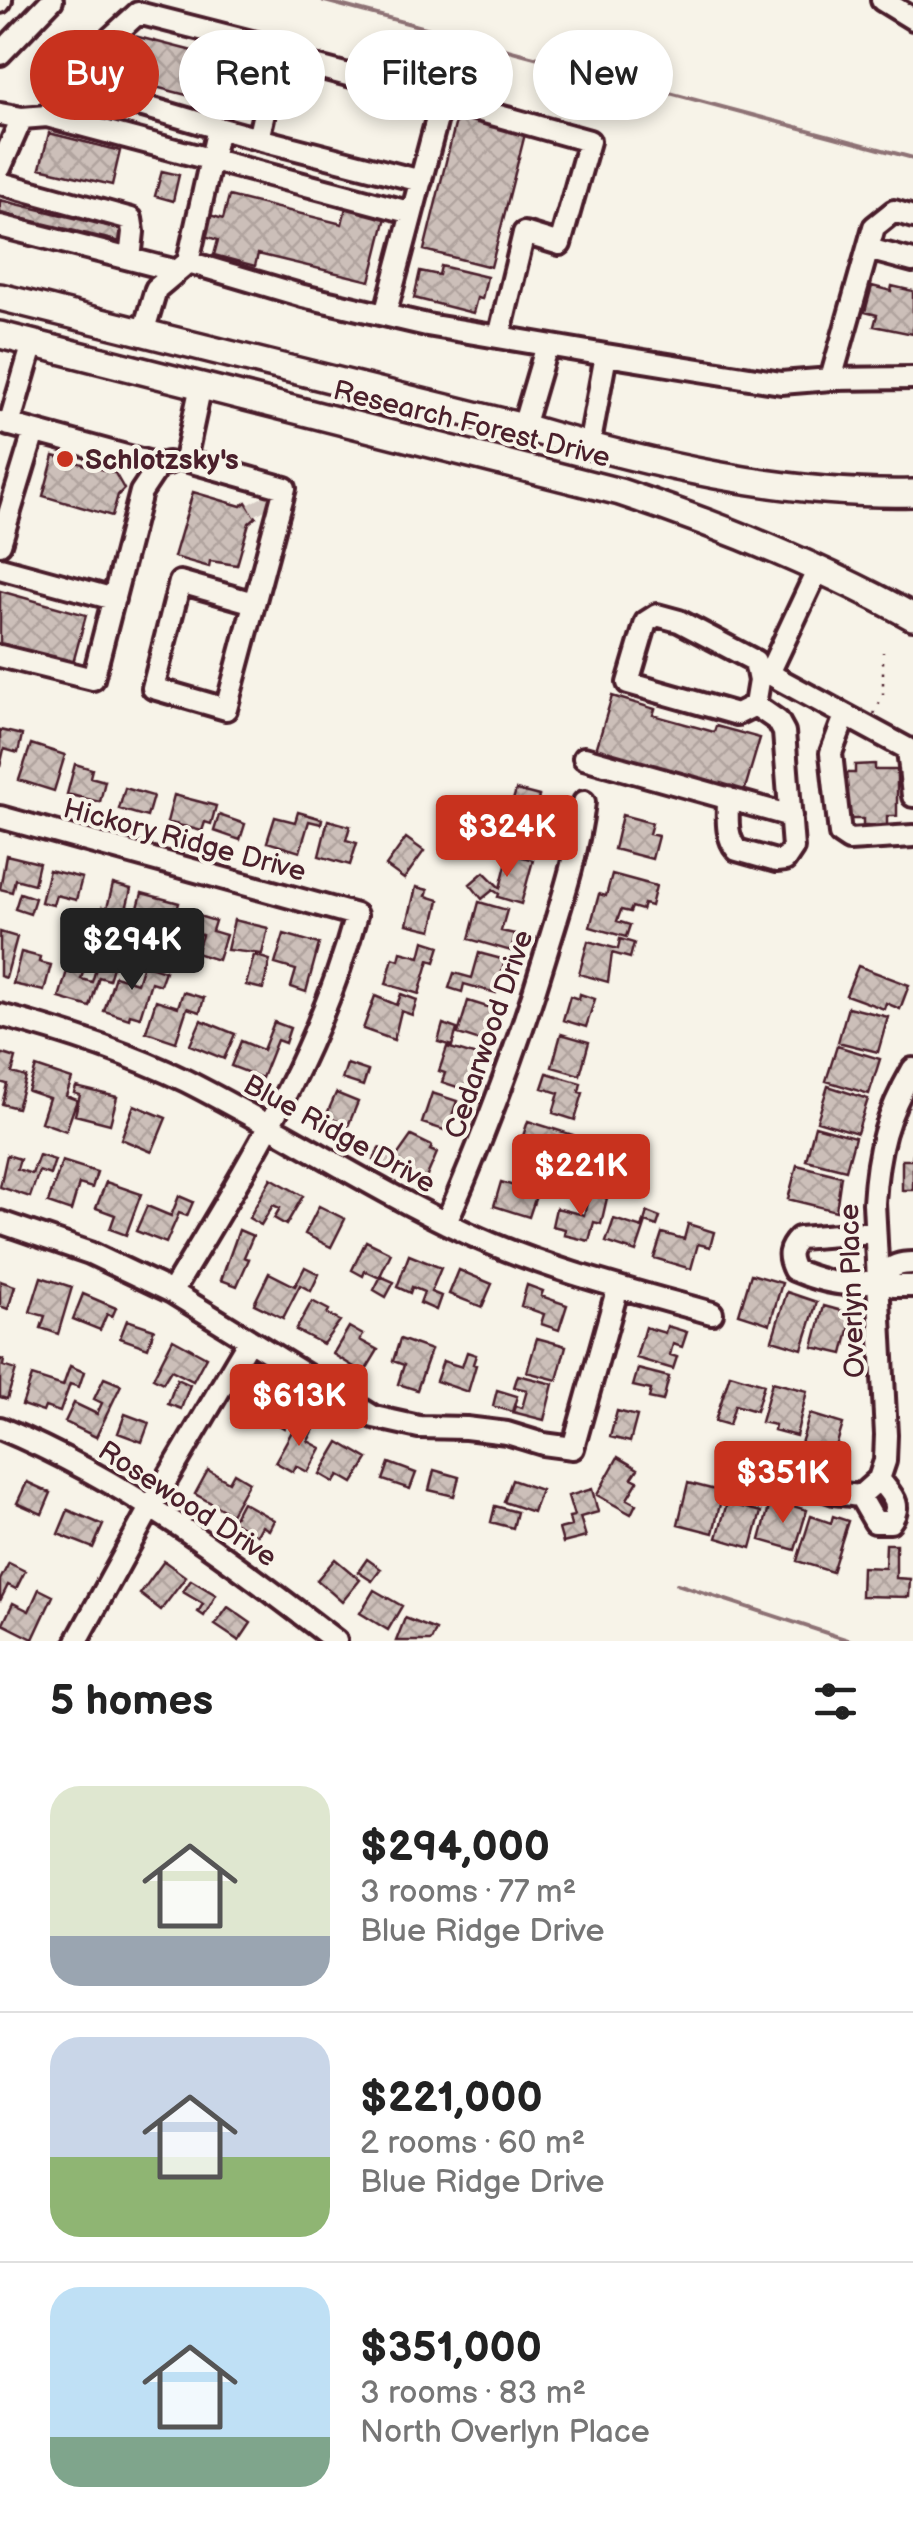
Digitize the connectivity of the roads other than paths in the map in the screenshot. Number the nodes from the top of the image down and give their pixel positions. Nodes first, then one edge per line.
1 (52, 0) edge
2 (882, 0) edge
3 (913, 19) edge
4 (119, 30) edge
5 (204, 30) edge
6 (0, 54) edge
7 (159, 111) edge
8 (0, 114) edge
9 (30, 117) edge
10 (22, 118) junction
11 (61, 120) edge
12 (262, 120) edge
13 (437, 120) edge
14 (513, 120) edge
15 (218, 128) junction
16 (258, 139) junction
17 (307, 152) junction
18 (210, 161) junction
19 (0, 168) edge
20 (420, 181) junction
21 (0, 183) edge
22 (299, 184) junction
23 (412, 213) junction
24 (913, 217) edge
25 (0, 226) edge
26 (868, 249) junction
27 (130, 259) junction
28 (913, 261) edge
29 (182, 267) junction
30 (0, 297) edge
31 (385, 316) junction
32 (143, 333) junction
33 (0, 335) edge
34 (499, 337) junction
35 (33, 343) junction
36 (547, 345) junction
37 (606, 354) junction
38 (247, 359) junction
39 (913, 378) edge
40 (830, 379) junction
41 (201, 385) junction
42 (4, 423) edge
43 (523, 427) junction
44 (34, 432) junction
45 (589, 447) junction
46 (185, 460) junction
47 (159, 465) junction
48 (557, 475) junction
49 (246, 478) junction
50 (913, 493) edge
51 (274, 532) junction
52 (0, 544) edge
53 (0, 568) edge
54 (818, 569) junction
55 (114, 599) junction
56 (254, 603) junction
57 (913, 617) edge
58 (0, 656) edge
59 (764, 670) junction
60 (755, 705) junction
61 (846, 716) junction
62 (584, 758) dead end
63 (913, 796) edge
64 (728, 798) junction
65 (584, 802) dead end
66 (790, 816) junction
67 (0, 817) edge
68 (913, 836) edge
69 (0, 1015) edge
70 (913, 1069) edge
71 (271, 1126) junction
72 (0, 1222) edge
73 (446, 1222) junction
74 (875, 1232) junction
75 (913, 1262) edge
76 (877, 1278) junction
77 (913, 1286) edge
78 (618, 1287) junction
79 (172, 1292) junction
80 (712, 1313) dead end
81 (249, 1340) junction
82 (0, 1428) edge
83 (748, 1463) dead end
84 (879, 1479) junction
85 (860, 1496) junction
86 (151, 1506) junction
87 (77, 1641) edge
88 (336, 1641) edge

1 - 6 street
2 - 3 street
4 - 5 street
7 - 15 street
8 - 10 street
9 - 10 street
10 - 19 street
11 - 18 street
12 - 16 street
13 - 20 street
14 - 34 street
15 - 16 street
15 - 18 street
16 - 17 street
17 - 20 street
17 - 22 street
18 - 22 street
18 - 29 street
20 - 23 street
21 - 27 street
22 - 23 street
23 - 31 street
24 - 26 street
25 - 27 street
26 - 28 street
26 - 40 street
27 - 29 street
29 - 31 street
29 - 32 street
30 - 32 main road, Research Forest Drive
31 - 34 street
32 - 38 main road, Research Forest Drive
33 - 35 main road, Research Forest Drive
34 - 36 street
35 - 41 main road, Research Forest Drive
35 - 42 street
36 - 37 street
36 - 43 street
37 - 40 street
37 - 45 street
38 - 41 main road
38 - 43 main road, Research Forest Drive
39 - 40 street
41 - 46 street
41 - 48 main road, Research Forest Drive
42 - 44 street
43 - 45 main road, Research Forest Drive
44 - 47 street
44 - 52 street
45 - 48 main road
45 - 50 main road, Research Forest Drive
46 - 47 street
46 - 49 street
47 - 55 street
48 - 54 main road, Research Forest Drive
49 - 51 street
49 - 51 street
51 - 56 street
53 - 55 street
54 - 57 main road, Research Forest Drive
54 - 59 street
55 - 58 street
56 - 56 street
59 - 60 street
59 - 60 street
59 - 61 street
60 - 66 street
61 - 63 street
61 - 68 street
62 - 64 street
64 - 66 street
64 - 66 street
65 - 73 street, Cedarwood Drive
67 - 71 street, Hickory Ridge Drive
69 - 71 street, Blue Ridge Drive
70 - 74 street, Overlyn Place
71 - 73 street, Blue Ridge Drive
71 - 79 street
72 - 79 street
73 - 78 street, Blue Ridge Drive
74 - 76 street, Overlyn Place
74 - 76 street
75 - 76 street
76 - 77 street
76 - 84 street, Overlyn Place
78 - 80 street, Blue Ridge Drive
78 - 81 street
79 - 81 street
81 - 86 street
82 - 86 street, Rosewood Drive
83 - 85 street
84 - 85 street
84 - 85 street, Overlyn Place
86 - 87 street
86 - 88 street, Rosewood Drive

